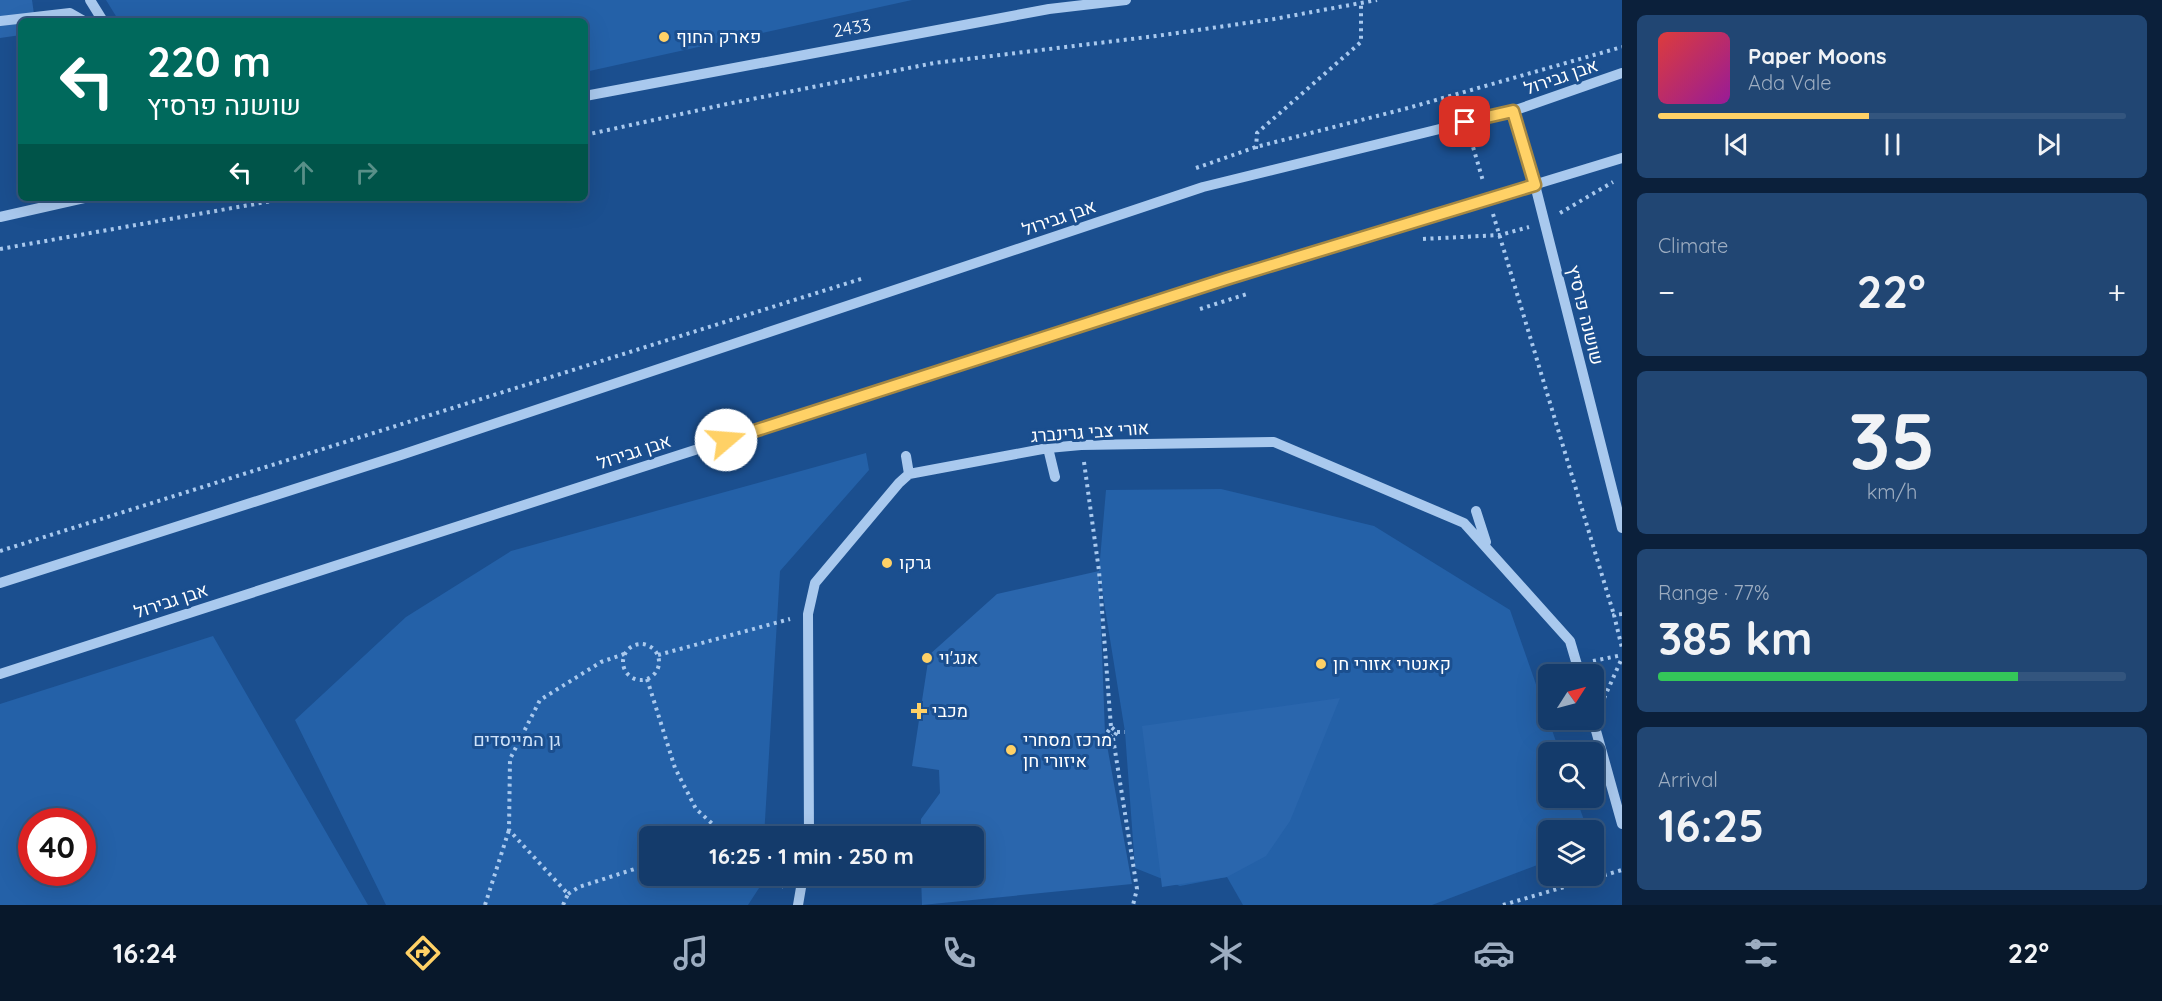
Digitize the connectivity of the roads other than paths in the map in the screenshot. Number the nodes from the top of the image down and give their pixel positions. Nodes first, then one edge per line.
1 (90, 0) edge
2 (1126, 0) edge
3 (26, 18) edge
4 (79, 18) edge
5 (101, 18) edge
6 (18, 19) edge
7 (0, 21) edge
8 (1622, 74) edge
9 (588, 95) edge
10 (1513, 111) junction
11 (1622, 158) edge
12 (1535, 185) junction
13 (71, 201) edge
14 (0, 217) edge
15 (1048, 448) junction
16 (906, 456) dead end
17 (909, 474) junction
18 (1055, 477) dead end
19 (1476, 512) dead end
20 (1622, 528) edge
21 (1486, 546) junction
22 (0, 583) edge
23 (1576, 664) edge
24 (0, 674) edge
25 (1596, 730) edge
26 (1622, 824) edge
27 (809, 826) edge
28 (801, 886) edge
29 (798, 905) edge

1 - 5 street
2 - 9 street, 2433
3 - 4 street
6 - 7 street
8 - 10 street, אבן גבירול
10 - 12 street, שושנה פרסיץ
10 - 22 street, אבן גבירול
11 - 12 street, אבן גבירול
12 - 20 street, שושנה פרסיץ
12 - 24 street, אבן גבירול
13 - 14 street
15 - 17 street, אורי צבי גרינברג
15 - 18 street
15 - 21 street, אורי צבי גרינברג
16 - 17 street
17 - 27 street
19 - 21 street
21 - 23 street, אורי צבי גרינברג
25 - 26 street
28 - 29 street

